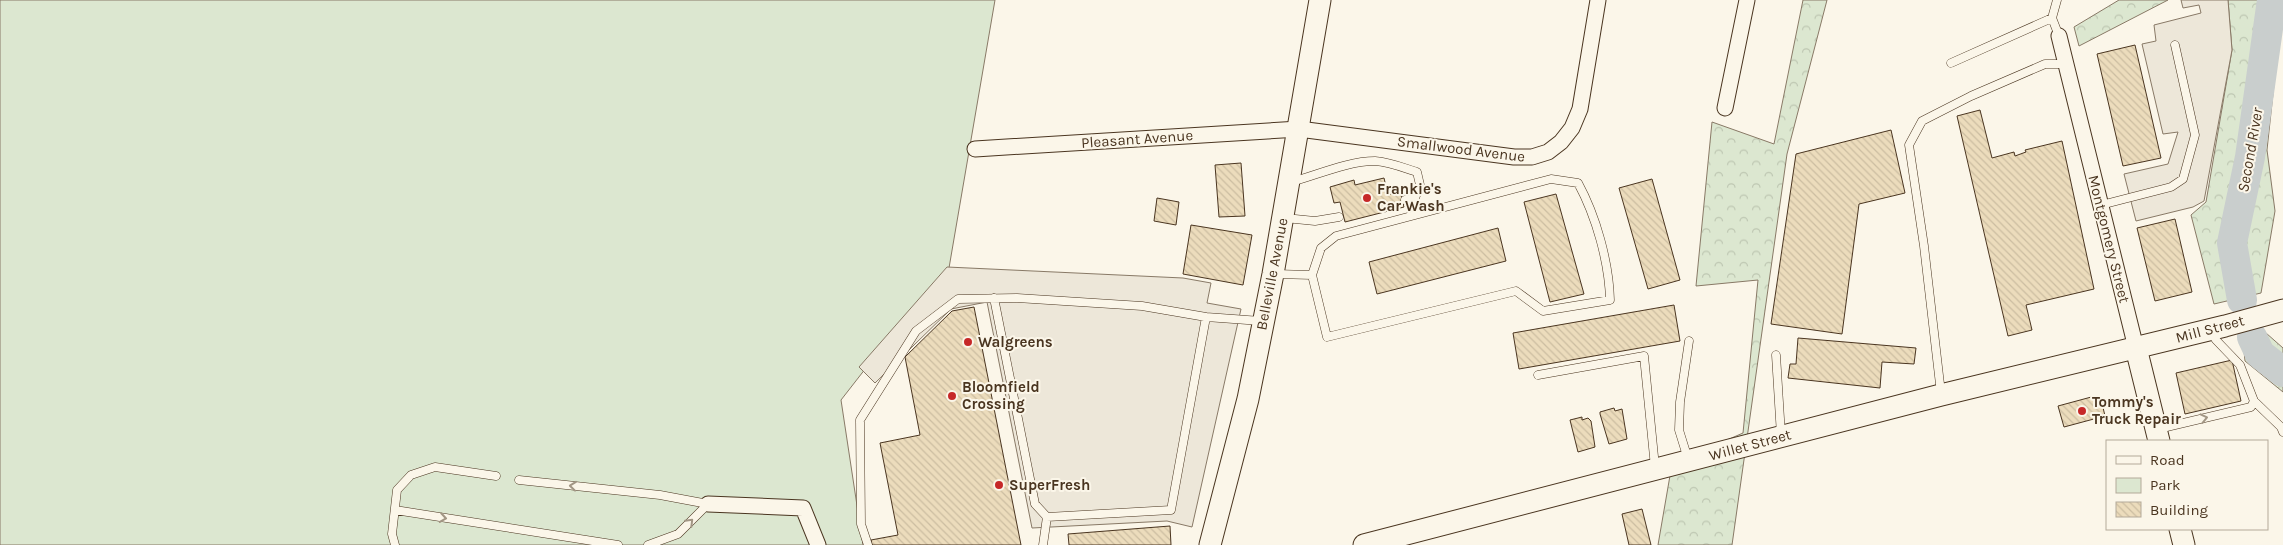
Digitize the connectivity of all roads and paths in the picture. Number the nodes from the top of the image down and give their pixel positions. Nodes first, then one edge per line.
1 (1320, 0) edge
2 (1598, 0) edge
3 (1748, 0) edge
4 (2057, 0) edge
5 (2052, 18) junction
6 (2059, 36) joint
7 (2175, 44) dead end
8 (1951, 63) dead end
9 (2066, 64) junction
10 (1725, 108) dead end
11 (1299, 129) junction
12 (975, 149) dead end
13 (1289, 183) junction
14 (1405, 200) dead end
15 (2101, 205) junction
16 (1339, 217) dead end
17 (1283, 218) junction
18 (1273, 274) junction
19 (1312, 275) junction
20 (994, 298) junction
21 (2274, 312) edge
22 (1206, 317) junction
23 (1263, 321) junction
24 (2218, 328) junction
25 (1689, 341) dead end
26 (2136, 348) junction
27 (1776, 355) dead end
28 (1538, 375) dead end
29 (1941, 395) junction
30 (2254, 401) junction
31 (2283, 432) edge
32 (2158, 435) edge
33 (1781, 437) junction
34 (1689, 461) junction
35 (1656, 469) junction
36 (496, 476) dead end
37 (519, 480) dead end
38 (708, 504) junction
39 (395, 510) junction
40 (1047, 517) junction
41 (2180, 530) edge
42 (395, 545) edge
43 (618, 545) edge
44 (648, 545) edge
45 (818, 545) edge
46 (868, 545) edge
47 (1043, 545) edge
48 (1210, 545) edge
49 (1364, 545) edge
50 (2184, 545) edge

1 - 11 street, Belleville Avenue
2 - 11 street, Smallwood Avenue
3 - 10 street
4 - 5 lane
5 - 6 lane
5 - 8 lane
6 - 9 street, Montgomery Street
7 - 15 lane
9 - 15 street, Montgomery Street
9 - 29 lane
11 - 12 street, Pleasant Avenue
11 - 13 street, Belleville Avenue
13 - 14 lane
13 - 17 street, Belleville Avenue
15 - 26 street, Montgomery Street
16 - 17 lane
17 - 18 street, Belleville Avenue
18 - 19 lane
18 - 23 street, Belleville Avenue
19 - 19 lane
20 - 22 lane
20 - 40 lane
20 - 46 lane
21 - 24 street, Mill Street
22 - 23 lane
22 - 40 lane
23 - 48 street, Belleville Avenue
24 - 26 street, Mill Street
24 - 30 lane
25 - 34 lane
26 - 29 street, Willet Street
26 - 32 street, Montgomery Street
27 - 33 lane
28 - 35 lane
29 - 33 street, Willet Street
30 - 31 lane
32 -> 30 lane
33 - 34 street, Willet Street
34 - 35 street, Willet Street
35 - 49 street, Willet Street
36 - 39 lane
38 -> 37 lane
44 -> 38 lane
38 - 45 street
39 - 42 lane
39 -> 43 lane
40 - 47 lane
41 - 50 street

